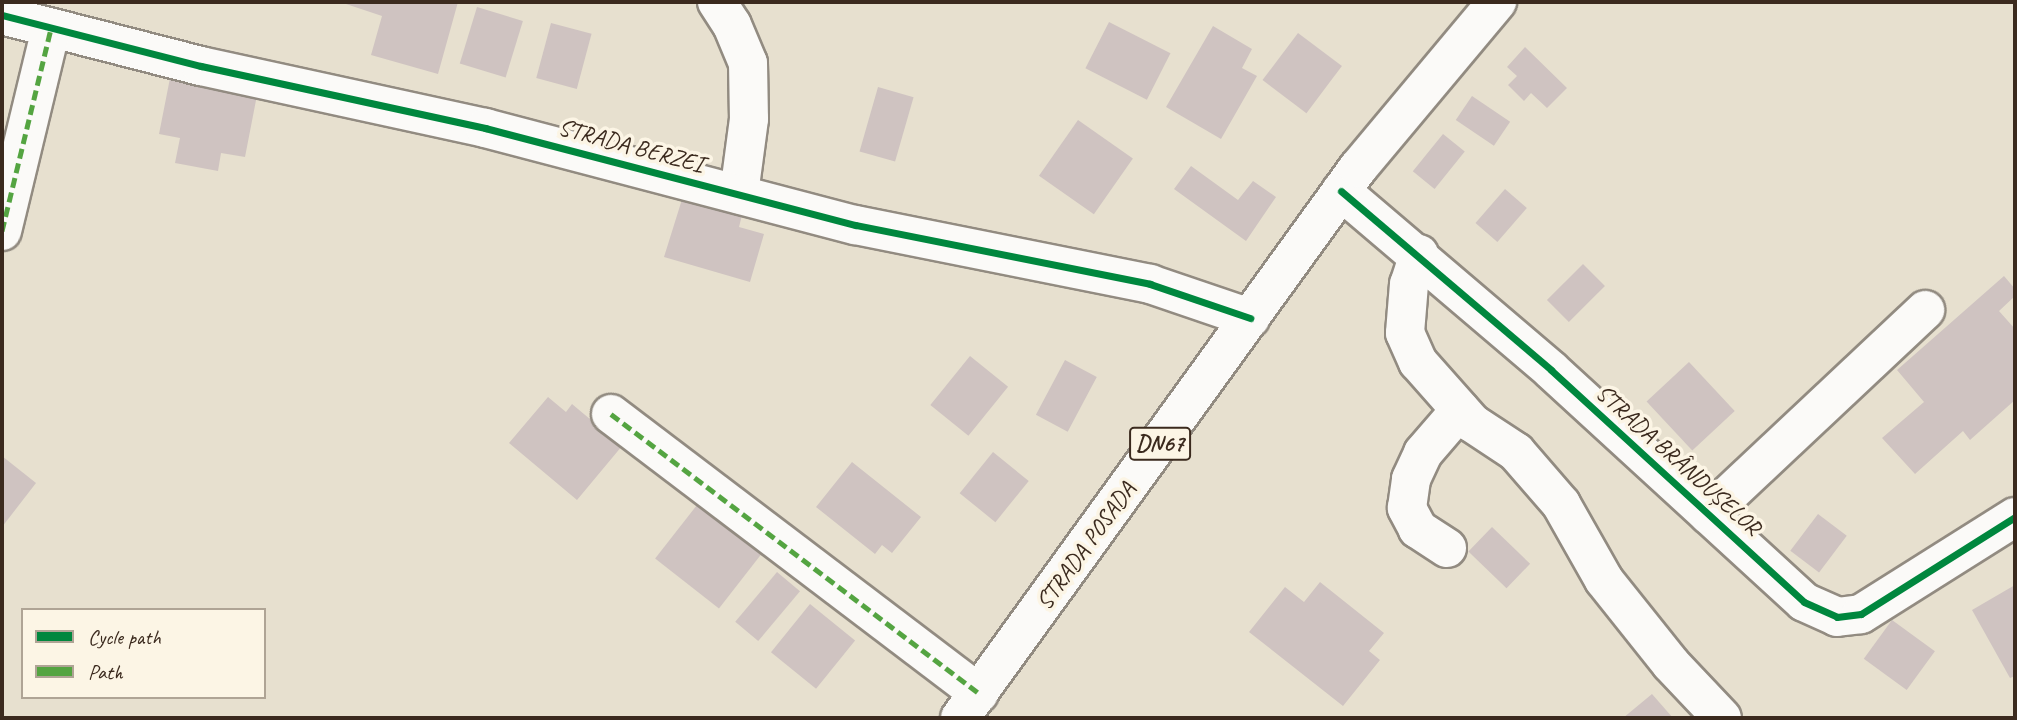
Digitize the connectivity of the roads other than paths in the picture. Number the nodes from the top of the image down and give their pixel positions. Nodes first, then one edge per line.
1 (717, 2) edge
2 (1497, 2) edge
3 (2, 15) edge
4 (51, 27) junction
5 (1350, 180) junction
6 (739, 194) junction
7 (2, 231) edge
8 (1419, 254) junction
9 (1925, 310) dead end
10 (1250, 318) junction
11 (1460, 410) junction
12 (611, 414) dead end
13 (1708, 514) junction
14 (2015, 517) edge
15 (1447, 548) dead end
16 (969, 705) edge
17 (1723, 718) edge

1 - 6 street
2 - 5 street, DN67
3 - 4 street, STRADA BERZEI
4 - 6 street, STRADA BERZEI
4 - 7 street
5 - 8 street, STRADA BRÂNDUȘELOR
5 - 10 street, STRADA POSADA / DN67
6 - 10 street, STRADA BERZEI
8 - 11 street
8 - 13 street, STRADA BRÂNDUȘELOR
9 - 13 street
10 - 16 street, STRADA POSADA / DN67
11 - 15 street
11 - 17 street
12 - 16 street
13 - 14 street, STRADA BRÂNDUȘELOR

